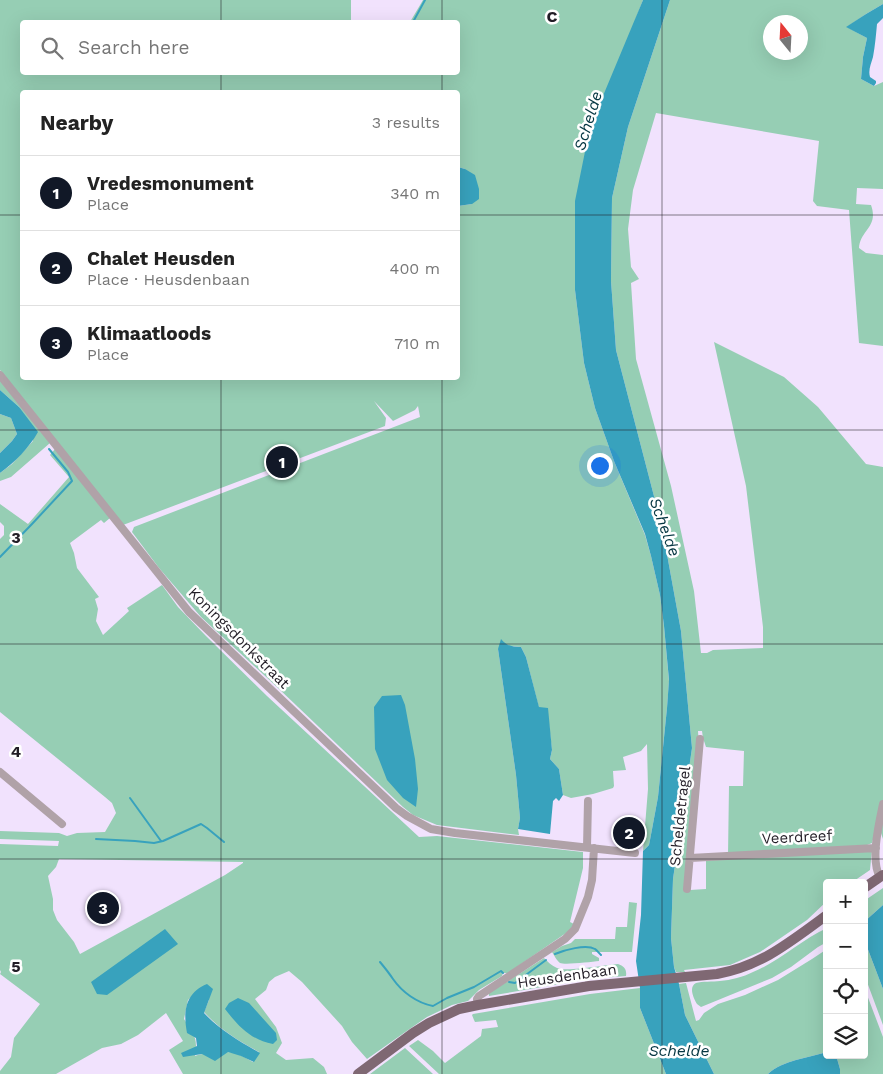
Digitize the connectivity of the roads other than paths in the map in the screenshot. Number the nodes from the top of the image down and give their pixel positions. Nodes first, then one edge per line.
1 (0, 375) edge
2 (700, 742) dead end
3 (0, 772) edge
4 (588, 801) dead end
5 (883, 804) edge
6 (62, 824) dead end
7 (590, 848) junction
8 (876, 848) junction
9 (635, 853) dead end
10 (690, 858) junction
11 (882, 876) edge
12 (868, 885) edge
13 (687, 889) dead end
14 (823, 918) edge
15 (478, 1005) junction
16 (358, 1074) edge

1 - 7 street, Koningsdonkstraat
2 - 10 street, Scheldetragel
3 - 6 street
4 - 7 street, Heusdenbaan
5 - 8 street
7 - 9 street
7 - 15 street, Heusdenbaan
8 - 10 street, Veerdreef
8 - 11 street
10 - 13 street, Scheldetragel
11 - 12 main road
14 - 15 main road, Heusdenbaan
15 - 16 main road, Heusdenbaan

